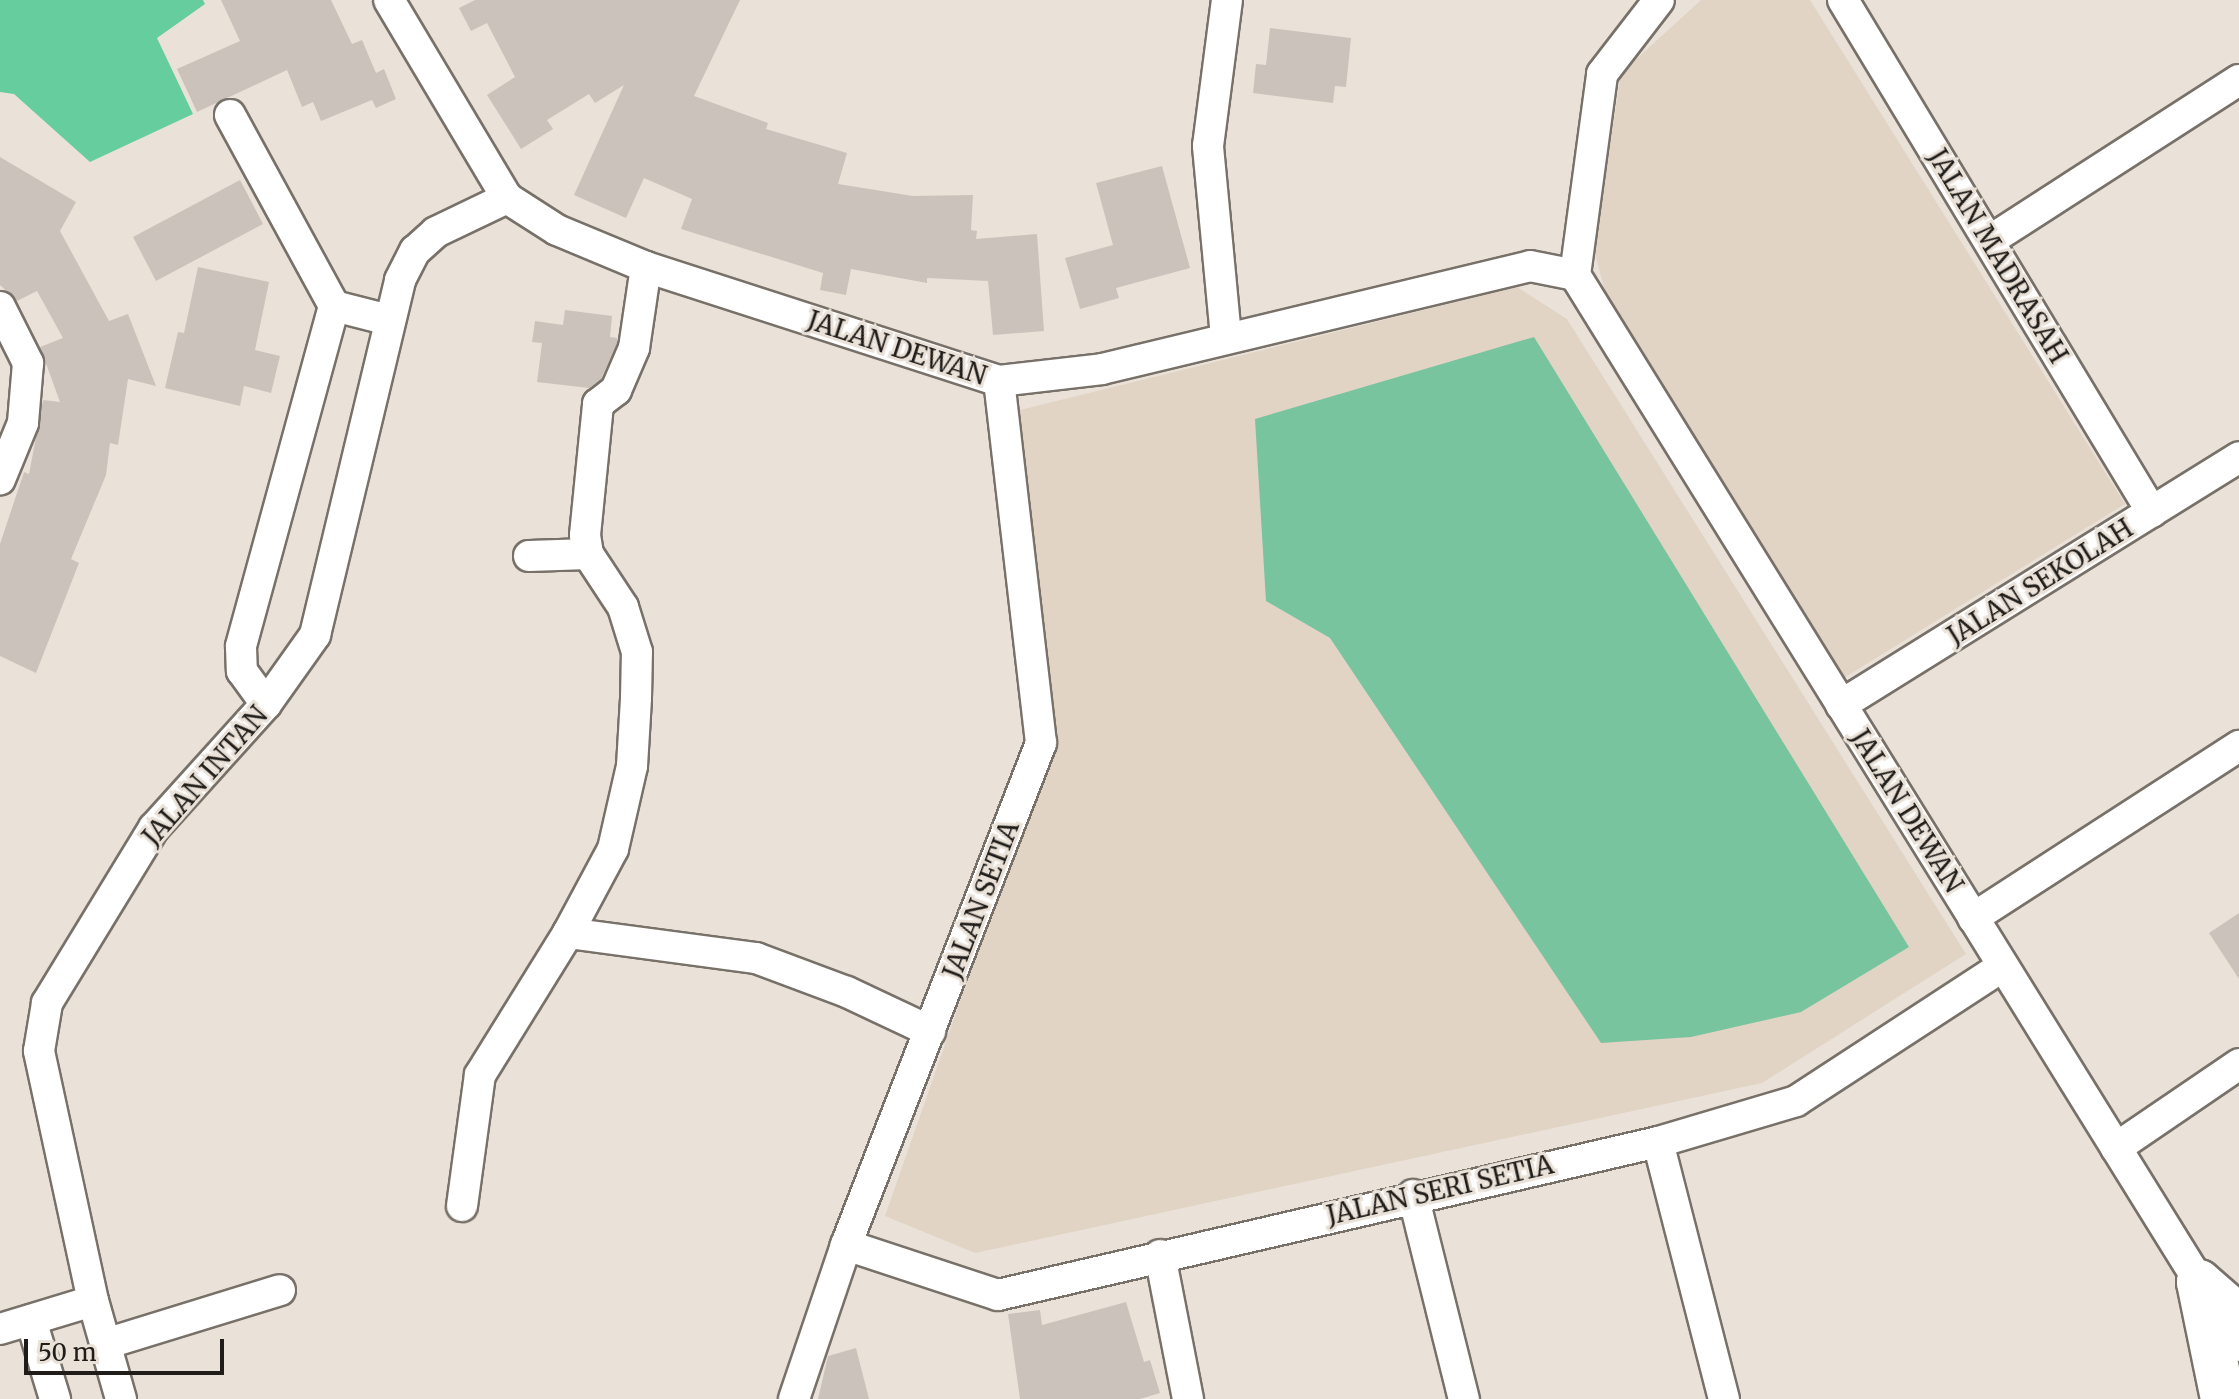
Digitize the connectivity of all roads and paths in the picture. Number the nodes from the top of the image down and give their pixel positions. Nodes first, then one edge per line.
1 (389, 0) edge
2 (1227, 0) edge
3 (1659, 0) edge
4 (1843, 0) edge
5 (2239, 80) edge
6 (230, 115) dead end
7 (507, 198) junction
8 (1989, 241) junction
9 (646, 267) junction
10 (1575, 275) junction
11 (334, 306) junction
12 (0, 307) edge
13 (389, 320) junction
14 (1226, 337) junction
15 (999, 381) junction
16 (2239, 457) edge
17 (0, 479) edge
18 (2152, 512) junction
19 (588, 554) junction
20 (529, 556) dead end
21 (266, 704) junction
22 (1841, 705) junction
23 (2239, 746) edge
24 (1973, 918) junction
25 (568, 933) junction
26 (2003, 966) junction
27 (930, 1031) junction
28 (2239, 1064) edge
29 (1658, 1142) junction
30 (2116, 1148) junction
31 (1413, 1195) junction
32 (462, 1206) dead end
33 (846, 1245) junction
34 (1160, 1255) junction
35 (2199, 1282) junction
36 (280, 1290) dead end
37 (93, 1301) junction
38 (2239, 1317) edge
39 (31, 1320) junction
40 (0, 1329) edge
41 (105, 1344) junction
42 (2239, 1346) edge
43 (55, 1399) edge
44 (121, 1399) edge
45 (794, 1399) edge
46 (1188, 1399) edge
47 (1464, 1399) edge
48 (1724, 1399) edge
49 (2223, 1399) edge

1 - 7 street, JALAN DEWAN
2 - 14 street
3 - 10 street
4 - 8 street, JALAN MADRASAH
5 - 8 street
6 - 11 street
7 - 9 street, JALAN DEWAN
7 - 13 street, JALAN INTAN
8 - 18 street, JALAN MADRASAH
9 - 15 street, JALAN DEWAN
9 - 19 street
10 - 14 street, JALAN DEWAN
10 - 22 street, JALAN DEWAN
11 - 13 street
11 - 21 street
12 - 17 street
13 - 21 street, JALAN INTAN
14 - 15 street, JALAN DEWAN
15 - 27 street, JALAN SETIA
16 - 18 street, JALAN SEKOLAH
18 - 22 street, JALAN SEKOLAH
19 - 20 street
19 - 25 street
21 - 37 street, JALAN INTAN
22 - 24 street, JALAN DEWAN
23 - 24 street
24 - 26 street, JALAN DEWAN
25 - 27 street
25 - 32 street
26 - 29 street, JALAN SERI SETIA
26 - 30 street, JALAN DEWAN
27 - 33 street, JALAN SETIA
28 - 30 street
29 - 31 street, JALAN SERI SETIA
29 - 48 street
30 - 35 street, JALAN DEWAN
31 - 34 street, JALAN SERI SETIA
31 - 47 street
33 - 34 street, JALAN SERI SETIA
33 - 45 street, JALAN SETIA
34 - 46 street
35 - 38 main road
35 - 42 street, JALAN DEWAN
35 - 49 main road
36 - 41 street
37 - 39 street
37 - 41 street, JALAN INTAN
39 - 40 street
39 - 43 street
41 - 44 street, JALAN INTAN

